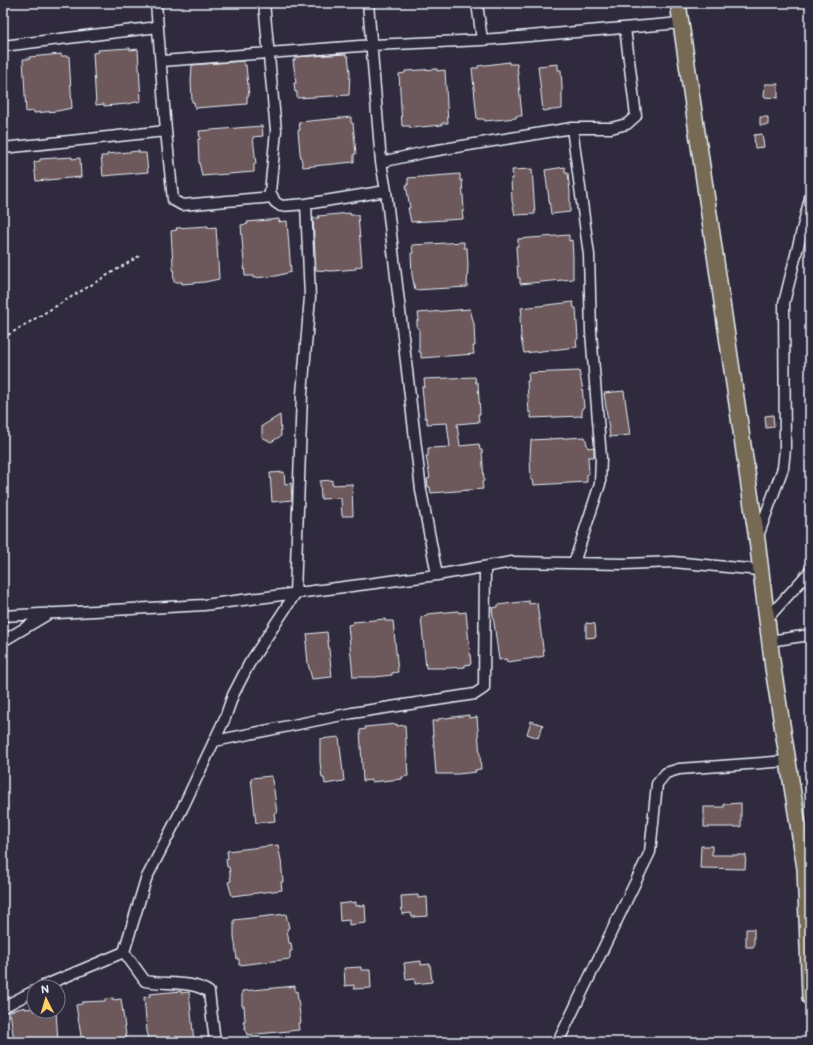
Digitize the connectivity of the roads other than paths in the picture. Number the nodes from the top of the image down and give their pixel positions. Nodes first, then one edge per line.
1 (156, 3) edge
2 (264, 3) edge
3 (368, 3) edge
4 (478, 3) edge
5 (678, 3) edge
6 (681, 23) junction
7 (158, 27) junction
8 (625, 28) junction
9 (482, 40) junction
10 (372, 45) junction
11 (3, 46) edge
12 (267, 53) junction
13 (162, 61) junction
14 (572, 128) junction
15 (166, 131) junction
16 (3, 148) edge
17 (381, 162) junction
18 (386, 191) junction
19 (273, 197) junction
20 (810, 198) edge
21 (306, 204) junction
22 (756, 540) junction
23 (574, 563) junction
24 (485, 567) junction
25 (760, 570) junction
26 (810, 570) edge
27 (436, 574) junction
28 (295, 594) junction
29 (52, 612) junction
30 (3, 616) edge
31 (766, 620) junction
32 (810, 635) edge
33 (769, 641) junction
34 (3, 642) edge
35 (215, 741) junction
36 (788, 761) junction
37 (809, 928) edge
38 (124, 952) junction
39 (60, 979) edge
40 (26, 995) edge
41 (810, 998) edge
42 (3, 1007) edge
43 (215, 1042) edge
44 (558, 1042) edge

1 - 7 street
2 - 12 street
3 - 10 street
4 - 9 street
5 - 6 highway
6 - 8 street
6 - 22 highway
7 - 11 street
7 - 13 street
8 - 9 street
8 - 14 street
9 - 10 street
10 - 12 street
10 - 17 street
12 - 13 street
12 - 19 street
13 - 15 street
14 - 17 street
14 - 23 street
15 - 16 street
15 - 19 street
17 - 18 street
18 - 21 street
18 - 27 street
19 - 21 street
20 - 22 street
21 - 28 street
22 - 25 highway
23 - 24 street
23 - 25 street
24 - 27 street
24 - 35 street
25 - 31 highway
26 - 31 street
27 - 28 street
28 - 29 street
28 - 35 street
29 - 30 street
29 - 34 street
31 - 33 highway
32 - 33 street
33 - 36 highway
35 - 38 street
36 - 37 highway
36 - 44 street
37 - 41 highway
38 - 39 street
38 - 43 street
40 - 42 street

